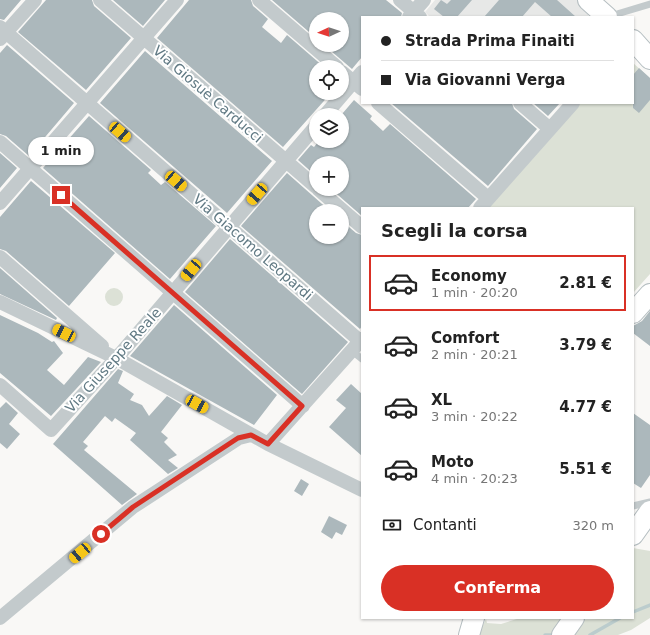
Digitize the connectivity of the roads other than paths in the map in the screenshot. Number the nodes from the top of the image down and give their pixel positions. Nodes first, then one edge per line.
1 (35, 0) edge
2 (100, 0) edge
3 (177, 0) edge
4 (259, 0) edge
5 (400, 0) edge
6 (424, 0) edge
7 (588, 0) edge
8 (602, 0) edge
9 (650, 4) edge
10 (414, 15) edge
11 (614, 16) edge
12 (634, 31) edge
13 (2, 33) edge
14 (144, 38) junction
15 (634, 41) edge
16 (650, 48) edge
17 (634, 54) edge
18 (650, 59) edge
19 (329, 60) edge
20 (650, 67) edge
21 (349, 76) edge
22 (359, 81) edge
23 (87, 103) junction
24 (379, 104) edge
25 (521, 104) edge
26 (572, 104) edge
27 (332, 108) edge
28 (550, 129) junction
29 (309, 134) edge
30 (0, 142) edge
31 (286, 161) junction
32 (30, 168) junction
33 (309, 181) edge
34 (326, 196) edge
35 (0, 203) edge
36 (484, 203) edge
37 (229, 226) junction
38 (361, 226) edge
39 (0, 257) edge
40 (173, 292) junction
41 (650, 294) edge
42 (0, 302) edge
43 (634, 311) edge
44 (359, 348) edge
45 (116, 358) junction
46 (0, 385) edge
47 (302, 406) junction
48 (251, 435) junction
49 (268, 444) junction
50 (361, 490) edge
51 (650, 502) edge
52 (634, 506) edge
53 (650, 511) edge
54 (634, 534) edge
55 (0, 618) edge
56 (474, 619) edge
57 (468, 635) edge

1 - 13 street
2 - 14 street, Via Giosuè Carducci
3 - 14 street
4 - 19 street
5 - 10 street
6 - 10 street
7 - 11 main road
8 - 11 main road
9 - 11 lane
12 - 16 main road
13 - 23 street, Via Giacomo Leopardi
14 - 23 street
14 - 31 street, Via Giosuè Carducci
15 - 18 main road
17 - 20 street
21 - 22 street
22 - 27 street
23 - 32 street
23 - 37 street, Via Giacomo Leopardi
24 - 36 street
25 - 28 street
26 - 28 street
28 - 36 street
29 - 31 street, Via Giuseppe Reale
30 - 32 street
31 - 33 street, Via Giosuè Carducci
31 - 37 street, Via Giuseppe Reale
32 - 35 street
32 - 40 street
34 - 38 street, Via Giosuè Carducci
37 - 40 street, Via Giuseppe Reale
37 - 44 street, Via Giacomo Leopardi
39 - 45 street
40 - 45 street, Via Giuseppe Reale
40 - 47 street
41 - 43 main road
42 - 45 street
44 - 47 street
45 - 46 street, Via Giuseppe Reale
45 - 48 street
47 - 49 street
48 - 49 street
48 - 55 street
49 - 50 street
51 - 52 lane
53 - 54 main road
56 - 57 main road

